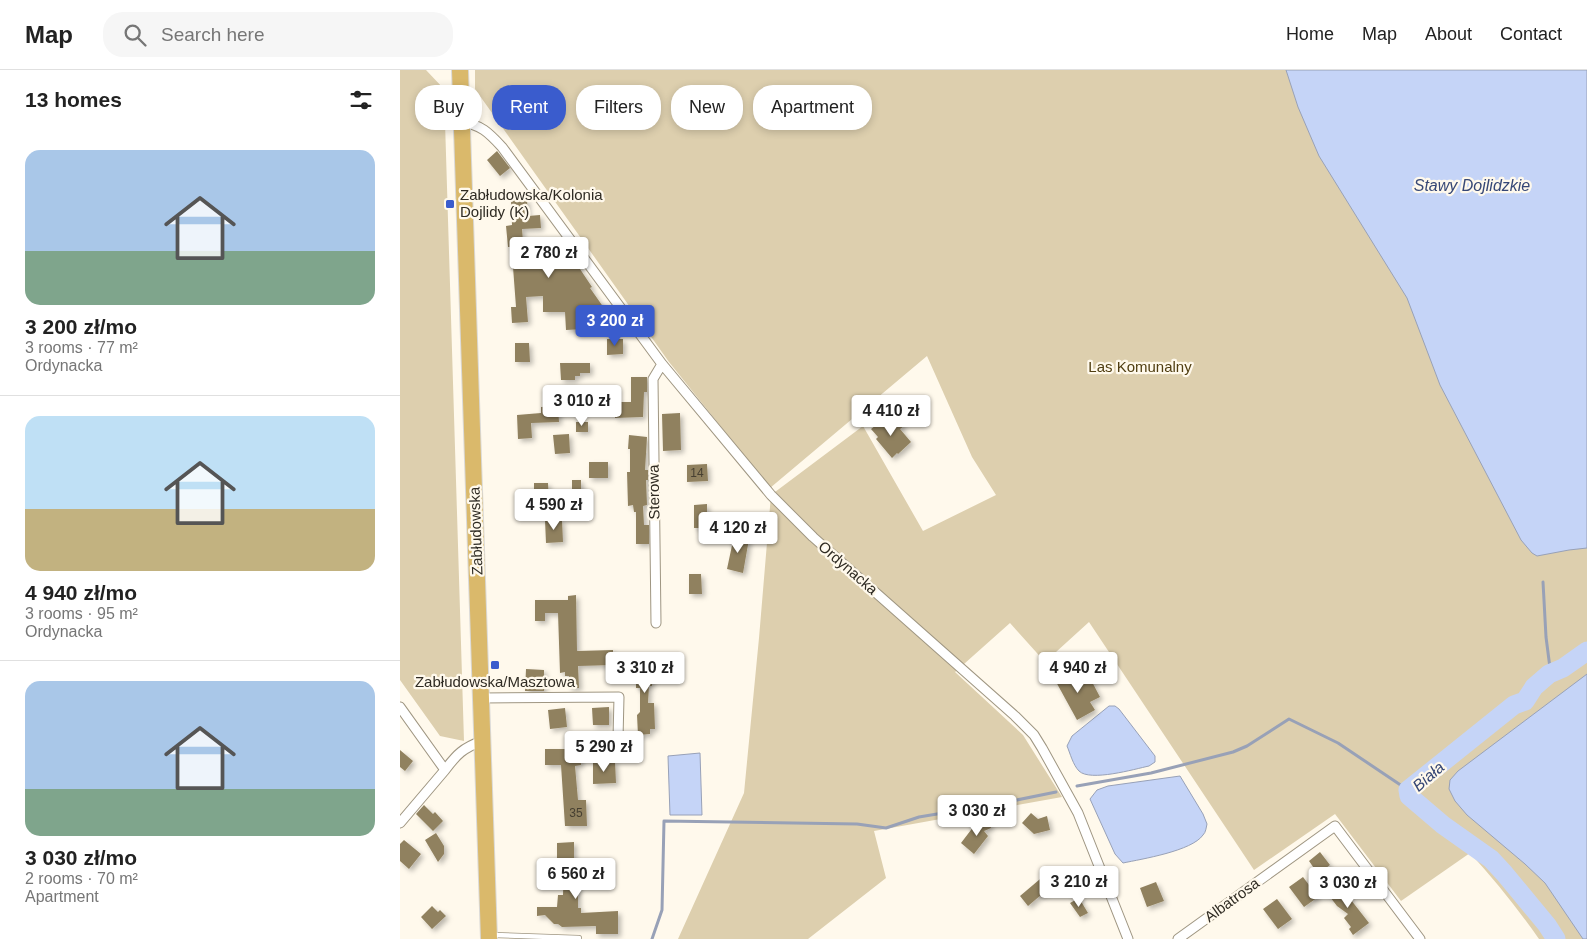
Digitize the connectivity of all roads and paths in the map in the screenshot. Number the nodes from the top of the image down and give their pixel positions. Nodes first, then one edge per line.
1 (460, 70) edge
2 (460, 85) edge
3 (482, 129) edge
4 (461, 130) edge
5 (662, 364) junction
6 (656, 623) dead end
7 (482, 698) junction
8 (400, 707) edge
9 (618, 739) dead end
10 (482, 741) junction
11 (444, 770) junction
12 (400, 823) edge
13 (489, 937) edge
14 (579, 938) edge
15 (1128, 939) edge
16 (1178, 939) edge
17 (1420, 939) edge

1 - 2 highway, Zabłudowska
3 - 5 street, Ordynacka
4 - 7 highway, Zabłudowska
5 - 6 street, Sterowa
5 - 15 street, Ordynacka
7 - 9 street
7 - 10 highway, Zabłudowska
8 - 11 street
10 - 11 street
10 - 13 highway, Zabłudowska
11 - 12 street
13 - 14 lane
16 - 17 street, Albatrosa

